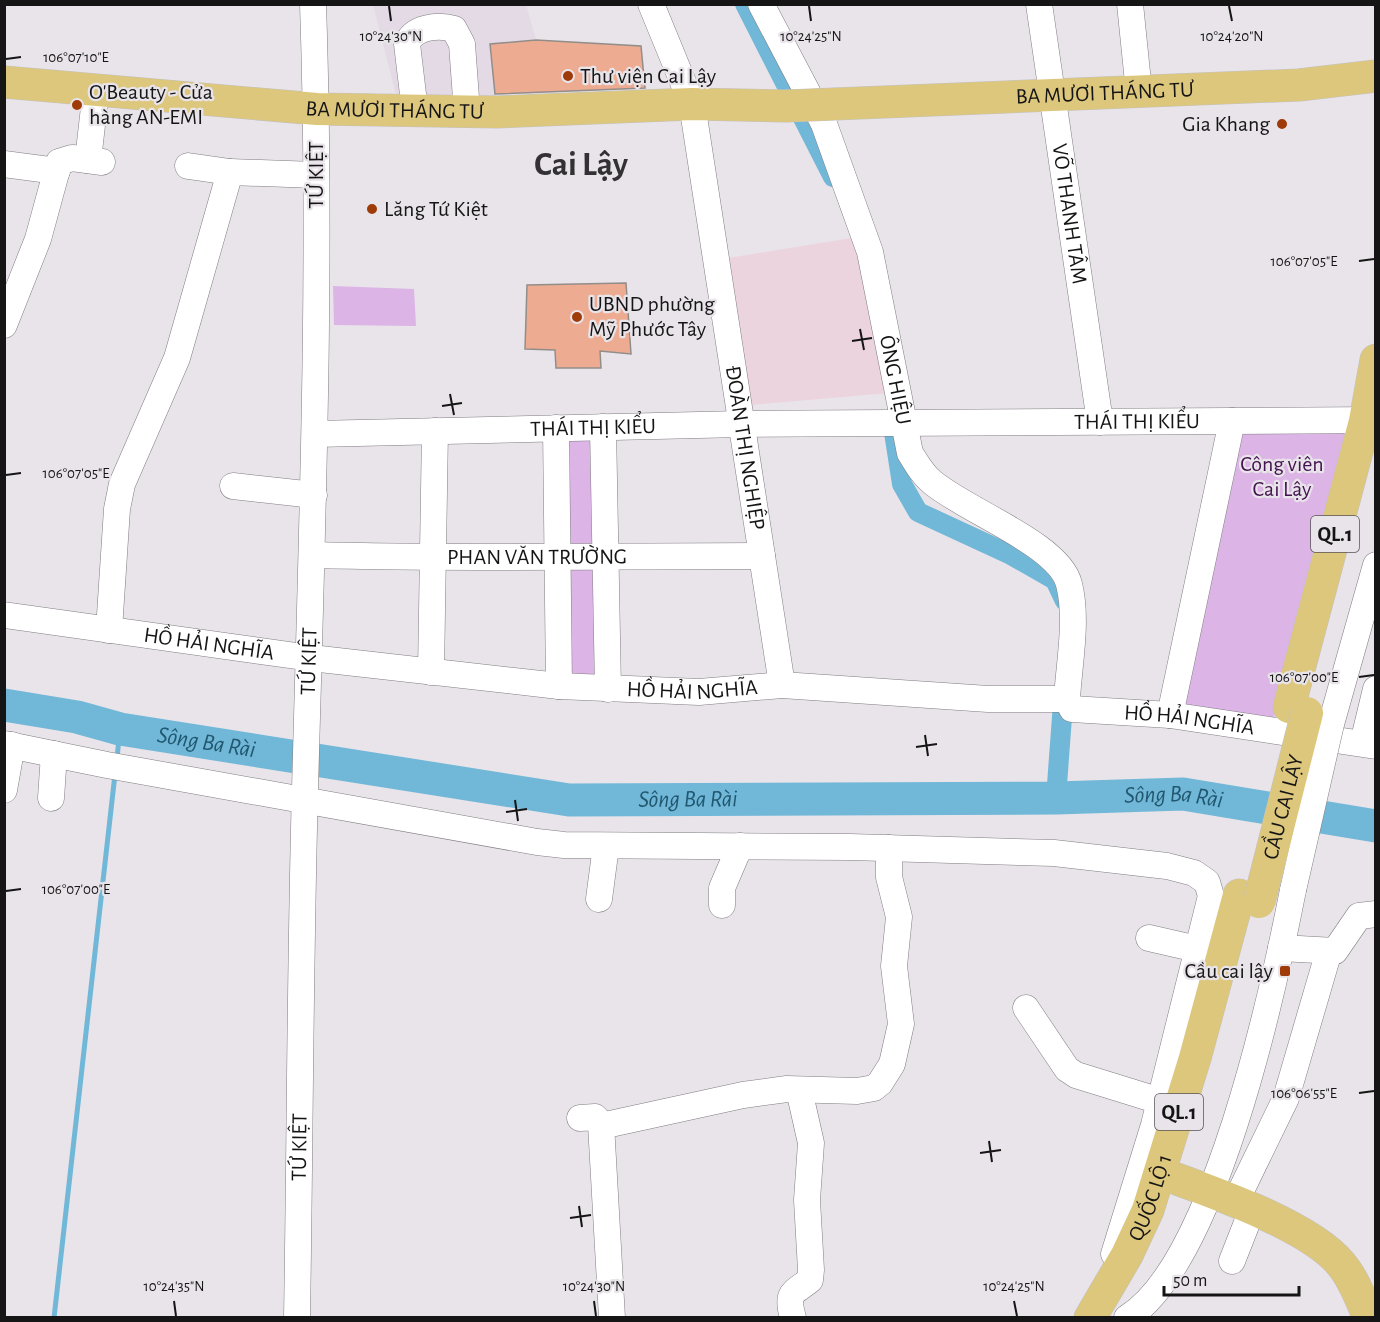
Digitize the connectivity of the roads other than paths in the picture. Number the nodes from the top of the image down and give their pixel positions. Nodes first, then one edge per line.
1 (313, 4) edge
2 (651, 4) edge
3 (761, 4) edge
4 (1039, 4) edge
5 (1130, 4) edge
6 (1376, 76) edge
7 (4, 82) edge
8 (96, 90) junction
9 (1139, 92) junction
10 (1052, 96) junction
11 (692, 104) junction
12 (317, 109) junction
13 (415, 111) junction
14 (467, 112) junction
15 (4, 164) edge
16 (188, 166) dead end
17 (57, 171) junction
18 (230, 172) junction
19 (316, 175) junction
20 (4, 325) edge
21 (1376, 360) edge
22 (1232, 421) junction
23 (902, 422) junction
24 (1100, 422) junction
25 (741, 424) junction
26 (603, 427) junction
27 (556, 428) junction
28 (1372, 430) edge
29 (435, 431) junction
30 (315, 434) junction
31 (233, 486) dead end
32 (314, 495) junction
33 (312, 555) junction
34 (557, 555) junction
35 (603, 556) junction
36 (762, 556) junction
37 (431, 558) junction
38 (1376, 565) edge
39 (4, 615) edge
40 (109, 630) junction
41 (311, 658) junction
42 (431, 672) junction
43 (782, 685) junction
44 (559, 686) junction
45 (608, 688) junction
46 (1376, 689) edge
47 (1057, 698) junction
48 (1170, 715) junction
49 (1309, 715) junction
50 (8, 744) edge
51 (1369, 745) edge
52 (54, 754) junction
53 (4, 790) edge
54 (301, 797) junction
55 (51, 798) dead end
56 (606, 846) junction
57 (740, 846) junction
58 (889, 848) junction
59 (1249, 898) junction
60 (599, 899) dead end
61 (722, 905) dead end
62 (1376, 914) edge
63 (1149, 938) dead end
64 (1281, 948) junction
65 (1197, 949) junction
66 (1329, 951) junction
67 (1026, 1008) dead end
68 (799, 1090) junction
69 (1160, 1101) junction
70 (1177, 1179) junction
71 (1233, 1202) junction
72 (1232, 1261) dead end
73 (1100, 1315) edge
74 (297, 1317) edge
75 (612, 1317) edge
76 (793, 1317) edge
77 (1126, 1317) edge
78 (1369, 1317) edge

1 - 12 street, TỨ KIỆT
2 - 11 street, ĐOÀN THỊ NGHIỆP
3 - 23 street, ÔNG HIỆU
4 - 10 street, VÕ THANH TÂM
5 - 9 street
6 - 9 main road, BA MƯƠI THÁNG TƯ
7 - 8 main road, BA MƯƠI THÁNG TƯ
8 - 12 main road, BA MƯƠI THÁNG TƯ
8 - 17 street
9 - 10 main road, BA MƯƠI THÁNG TƯ
10 - 11 main road, BA MƯƠI THÁNG TƯ, bridge
10 - 24 street, VÕ THANH TÂM
11 - 14 main road, BA MƯƠI THÁNG TƯ
11 - 25 street, ĐOÀN THỊ NGHIỆP
12 - 13 main road, BA MƯƠI THÁNG TƯ
12 - 19 street, TỨ KIỆT
13 - 14 main road, BA MƯƠI THÁNG TƯ
13 - 14 street
15 - 17 street
16 - 18 street
17 - 20 street
18 - 19 street
18 - 40 street
19 - 30 street, TỨ KIỆT
21 - 28 main road, QL.1
22 - 24 street, THÁI THỊ KIỂU
22 - 28 street, THÁI THỊ KIỂU
22 - 48 street
23 - 24 street, THÁI THỊ KIỂU
23 - 25 street, THÁI THỊ KIỂU
23 - 47 street, ÔNG HIỆU
25 - 26 street, THÁI THỊ KIỂU
25 - 36 street, ĐOÀN THỊ NGHIỆP
26 - 27 street, THÁI THỊ KIỂU
26 - 35 street
27 - 29 street, THÁI THỊ KIỂU
27 - 34 street
28 - 49 main road, QL.1
29 - 30 street, THÁI THỊ KIỂU
29 - 37 street
30 - 32 street, TỨ KIỆT
31 - 32 street
32 - 33 street, TỨ KIỆT
33 - 37 street, PHAN VĂN TRƯỜNG
33 - 41 street, TỨ KIỆT
34 - 35 street, PHAN VĂN TRƯỜNG
34 - 37 street, PHAN VĂN TRƯỜNG
34 - 44 street
35 - 36 street, PHAN VĂN TRƯỜNG
35 - 45 street
36 - 43 street, ĐOÀN THỊ NGHIỆP
37 - 42 street
38 - 49 street
39 - 40 street, HỒ HẢI NGHĨA
40 - 41 street, HỒ HẢI NGHĨA
41 - 42 street, HỒ HẢI NGHĨA
41 - 54 street, TỨ KIỆT
42 - 44 street, HỒ HẢI NGHĨA
43 - 45 street, HỒ HẢI NGHĨA
43 - 47 street, HỒ HẢI NGHĨA
44 - 45 street, HỒ HẢI NGHĨA
46 - 51 street
47 - 48 street, HỒ HẢI NGHĨA
48 - 51 street, HỒ HẢI NGHĨA
49 - 59 main road, CẦU CAI LẬY / QL.1, bridge
49 - 64 street, CẦU CAI LẬY, bridge
50 - 52 street
50 - 53 street
52 - 54 street
52 - 55 street
54 - 56 street
54 - 74 street, TỨ KIỆT
56 - 57 street
56 - 60 street
57 - 58 street
57 - 61 street
58 - 65 street
58 - 68 street
59 - 70 main road, QUỐC LỘ 1 / QL.1
59 - 73 main road, QUỐC LỘ 1 / QL.1
62 - 66 street
63 - 65 street
64 - 66 street
64 - 71 street, CẦU CAI LẬY
65 - 69 street
66 - 71 street
67 - 69 street
68 - 75 street
68 - 76 street
69 - 73 street
70 - 71 main road
70 - 73 main road, QUỐC LỘ 1 / QL.1
71 - 72 street
71 - 77 street
71 - 78 main road

